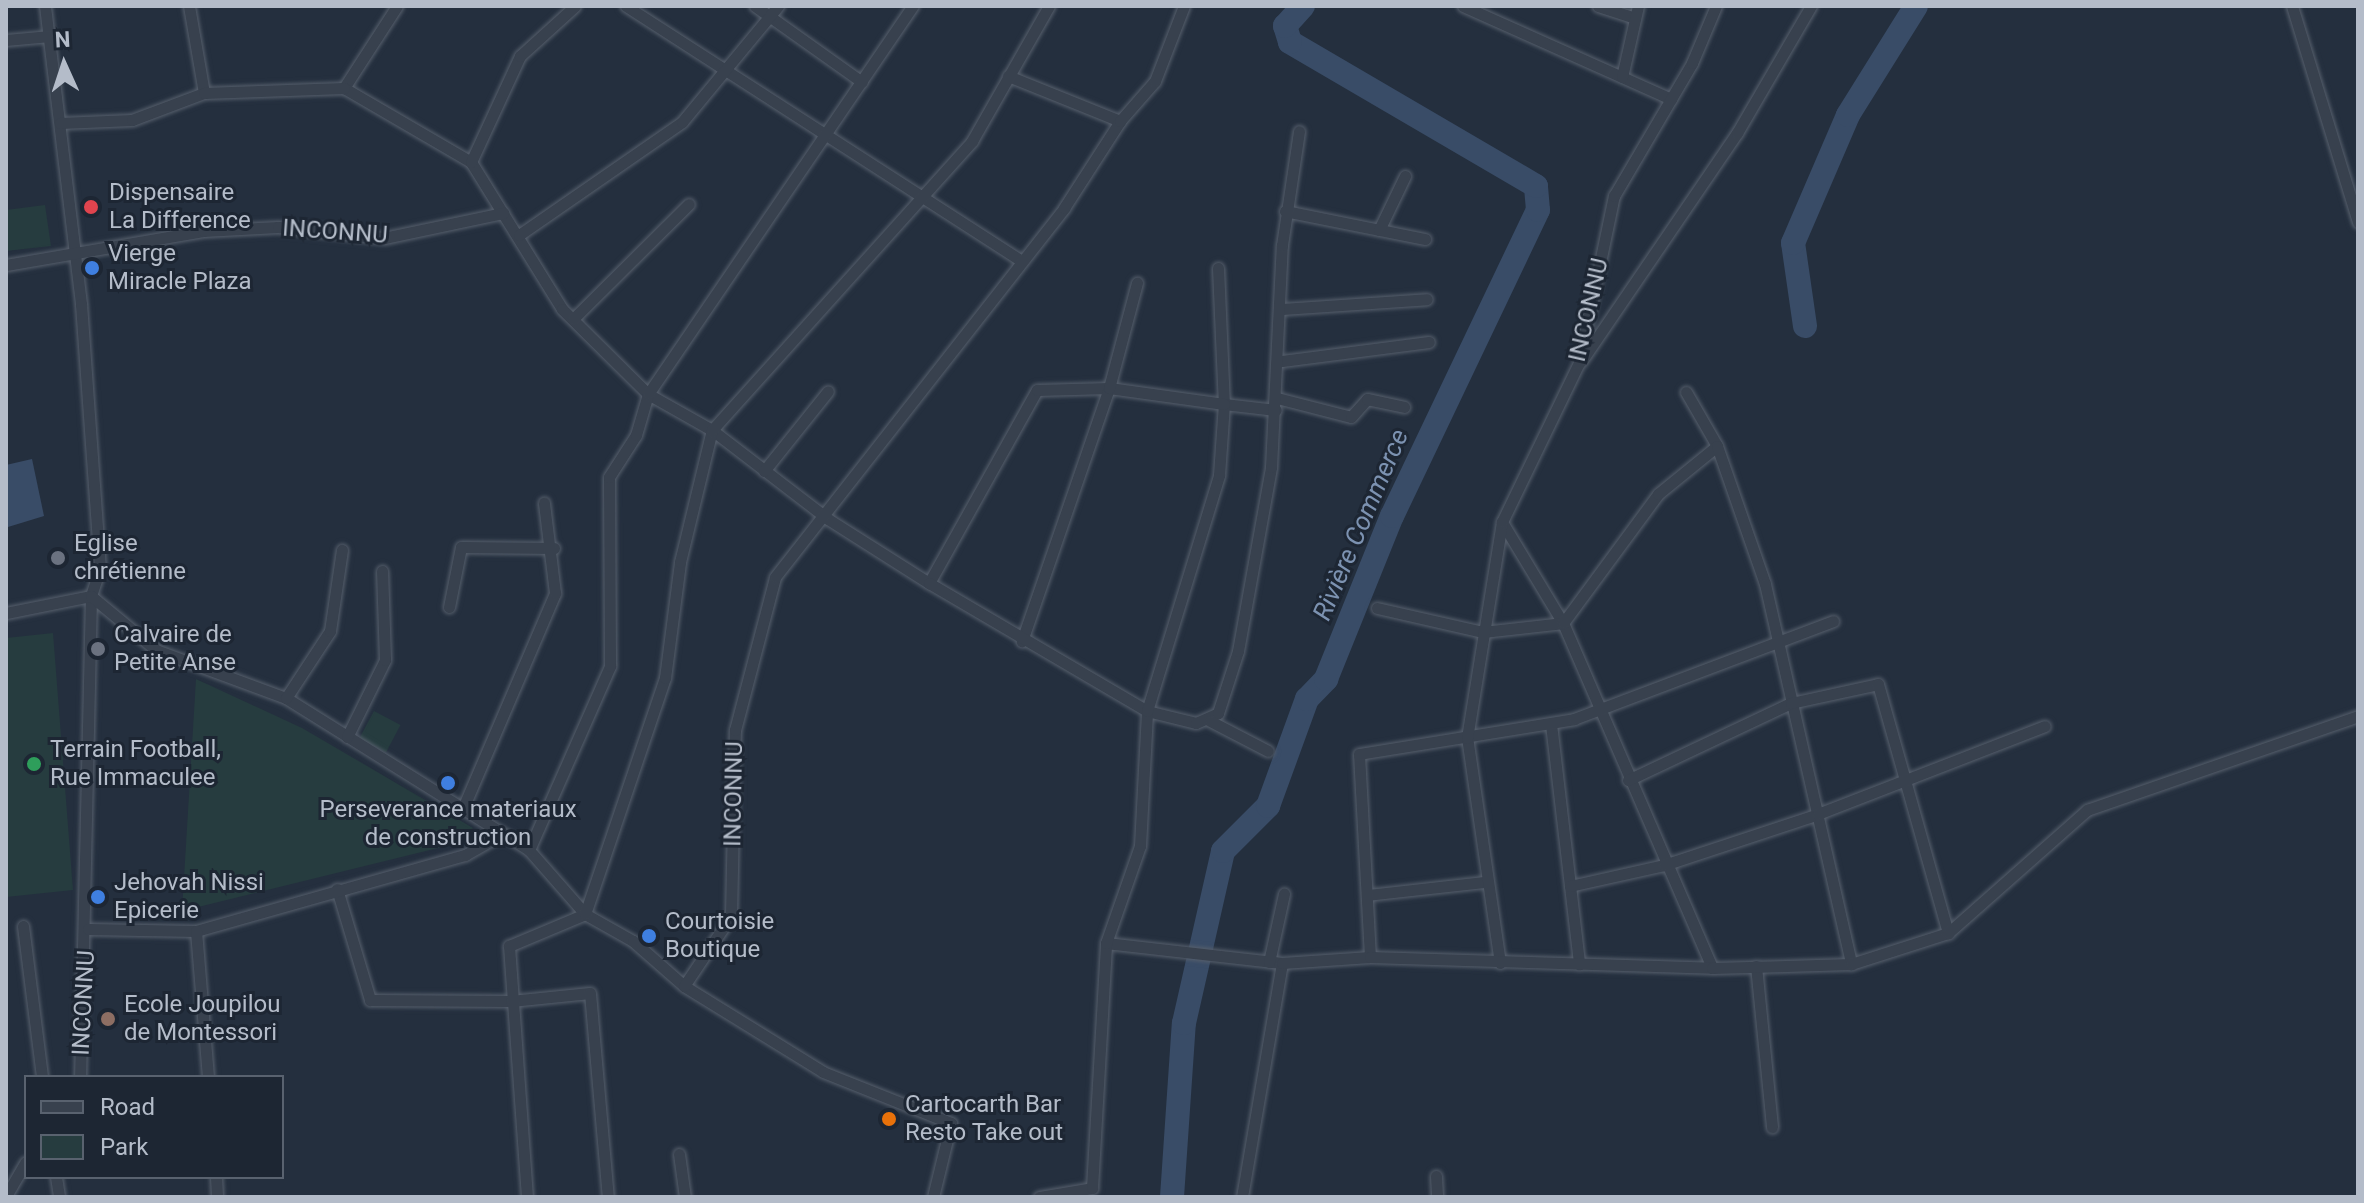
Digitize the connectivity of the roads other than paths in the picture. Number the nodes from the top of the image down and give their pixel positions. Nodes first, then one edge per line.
1 (45, 6) edge
2 (189, 6) edge
3 (397, 6) edge
4 (575, 6) edge
5 (626, 6) edge
6 (755, 6) edge
7 (778, 6) edge
8 (913, 6) edge
9 (1049, 6) edge
10 (1184, 6) edge
11 (1463, 6) edge
12 (1598, 6) edge
13 (1716, 6) edge
14 (1811, 6) edge
15 (2292, 6) edge
16 (1637, 12) edge
17 (771, 18) junction
18 (50, 36) junction
19 (6, 40) edge
20 (725, 68) junction
21 (1008, 76) junction
22 (1622, 77) junction
23 (862, 82) junction
24 (344, 88) junction
25 (204, 93) junction
26 (1671, 99) junction
27 (1120, 121) junction
28 (60, 123) junction
29 (1299, 131) dead end
30 (824, 139) junction
31 (471, 162) junction
32 (1405, 176) dead end
33 (919, 199) junction
34 (689, 204) dead end
35 (1285, 211) junction
36 (503, 213) junction
37 (2358, 222) edge
38 (1379, 230) junction
39 (519, 235) junction
40 (1425, 239) dead end
41 (70, 253) junction
42 (1021, 261) junction
43 (6, 265) edge
44 (1218, 268) dead end
45 (1137, 283) dead end
46 (1427, 299) dead end
47 (1282, 309) junction
48 (573, 319) junction
49 (1429, 342) dead end
50 (1282, 361) junction
51 (1579, 363) junction
52 (1109, 388) junction
53 (828, 391) dead end
54 (1686, 392) dead end
55 (648, 394) junction
56 (1224, 404) junction
57 (1277, 404) junction
58 (1404, 407) dead end
59 (712, 430) junction
60 (1717, 446) junction
61 (764, 471) junction
62 (544, 503) dead end
63 (828, 519) junction
64 (1502, 522) junction
65 (554, 548) junction
66 (342, 550) dead end
67 (382, 571) dead end
68 (929, 583) junction
69 (91, 596) junction
70 (449, 607) dead end
71 (1377, 608) dead end
72 (6, 613) edge
73 (1833, 621) dead end
74 (1563, 623) junction
75 (1483, 632) junction
76 (1022, 641) junction
77 (1777, 644) junction
78 (286, 698) junction
79 (1791, 703) junction
80 (1149, 706) junction
81 (1598, 712) junction
82 (2358, 716) edge
83 (1210, 721) junction
84 (1551, 724) junction
85 (2045, 726) dead end
86 (347, 737) junction
87 (1467, 738) junction
88 (1268, 751) dead end
89 (1628, 780) junction
90 (1903, 780) junction
91 (463, 808) junction
92 (1818, 814) junction
93 (500, 835) junction
94 (529, 850) junction
95 (1664, 865) junction
96 (1485, 882) junction
97 (1570, 886) junction
98 (337, 889) junction
99 (1284, 894) dead end
100 (1367, 895) junction
101 (585, 914) junction
102 (23, 926) dead end
103 (88, 929) junction
104 (196, 931) junction
105 (1948, 933) junction
106 (1106, 943) junction
107 (1370, 957) junction
108 (1269, 962) junction
109 (1282, 963) junction
110 (1500, 963) junction
111 (1579, 964) junction
112 (1851, 964) junction
113 (1756, 966) junction
114 (1712, 968) junction
115 (684, 986) junction
116 (511, 1001) junction
117 (42, 1075) edge
118 (80, 1075) edge
119 (208, 1075) edge
120 (1772, 1127) dead end
121 (679, 1154) dead end
122 (24, 1165) edge
123 (1436, 1176) dead end
124 (6, 1196) edge
125 (527, 1197) edge
126 (608, 1197) edge
127 (685, 1197) edge
128 (933, 1197) edge
129 (1039, 1197) edge
130 (1244, 1197) edge
131 (1437, 1197) edge

1 - 18 street, INCONNU
2 - 25 street
3 - 24 street
4 - 31 street
5 - 20 street
6 - 17 street
7 - 17 street
8 - 23 street
9 - 21 street
10 - 27 street, INCONNU
11 - 22 street
12 - 16 street
13 - 26 street, INCONNU
14 - 51 street
15 - 37 street
16 - 22 street
17 - 20 street
17 - 23 street
18 - 19 street
18 - 28 street, INCONNU
20 - 30 street
20 - 39 street
21 - 27 street
21 - 33 street
22 - 26 street
23 - 30 street
24 - 25 street
24 - 31 street
25 - 28 street
26 - 51 street, INCONNU
27 - 42 street, INCONNU
28 - 41 street, INCONNU
29 - 35 street
30 - 33 street
30 - 55 street
31 - 36 street
32 - 38 street
33 - 42 street
33 - 59 street
34 - 48 street
35 - 38 street
35 - 47 street
36 - 39 street
36 - 41 street, INCONNU
38 - 40 street
39 - 48 street
41 - 43 street, INCONNU
41 - 69 street, INCONNU
42 - 63 street, INCONNU
44 - 56 street
45 - 52 street
46 - 47 street
47 - 50 street
48 - 55 street
49 - 50 street
50 - 57 street
51 - 64 street, INCONNU
52 - 56 street
52 - 68 street
52 - 76 street
53 - 61 street
54 - 60 street
55 - 59 street
55 - 94 street
56 - 57 street
56 - 80 street
57 - 58 street
57 - 83 street
59 - 61 street
59 - 101 street
60 - 74 street
60 - 77 street
61 - 63 street
62 - 65 street
63 - 68 street
63 - 115 street, INCONNU
64 - 74 street
64 - 75 street, INCONNU
65 - 70 street
65 - 91 street
66 - 78 street
67 - 86 street
68 - 76 street
69 - 72 street
69 - 78 street
69 - 103 street, INCONNU
71 - 75 street
73 - 77 street
74 - 75 street
74 - 81 street
75 - 87 street, INCONNU
76 - 80 street
77 - 79 street
77 - 81 street
78 - 86 street
79 - 89 street
79 - 90 street
79 - 92 street
80 - 83 street
80 - 106 street
81 - 84 street
81 - 89 street
82 - 105 street
83 - 88 street
84 - 87 street
84 - 97 street
85 - 90 street
86 - 91 street
87 - 96 street, INCONNU
87 - 100 street
89 - 95 street
90 - 92 street
90 - 105 street
91 - 93 street
92 - 95 street
92 - 112 street
93 - 94 street
93 - 98 street, INCONNU
94 - 101 street
95 - 97 street
95 - 114 street
96 - 100 street
96 - 110 street, INCONNU
97 - 111 street
98 - 104 street, INCONNU
98 - 116 street
99 - 108 street
100 - 107 street
101 - 115 street
101 - 116 street
102 - 117 street, INCONNU
103 - 104 street, INCONNU
103 - 118 street, INCONNU
104 - 119 street
105 - 112 street
106 - 108 street
106 - 129 street
107 - 109 street
107 - 110 street
108 - 109 street
109 - 130 street
110 - 111 street
111 - 114 street
112 - 113 street
113 - 114 street
113 - 120 street
115 - 128 street
116 - 125 street
116 - 126 street
121 - 127 street
122 - 124 street
123 - 131 street

